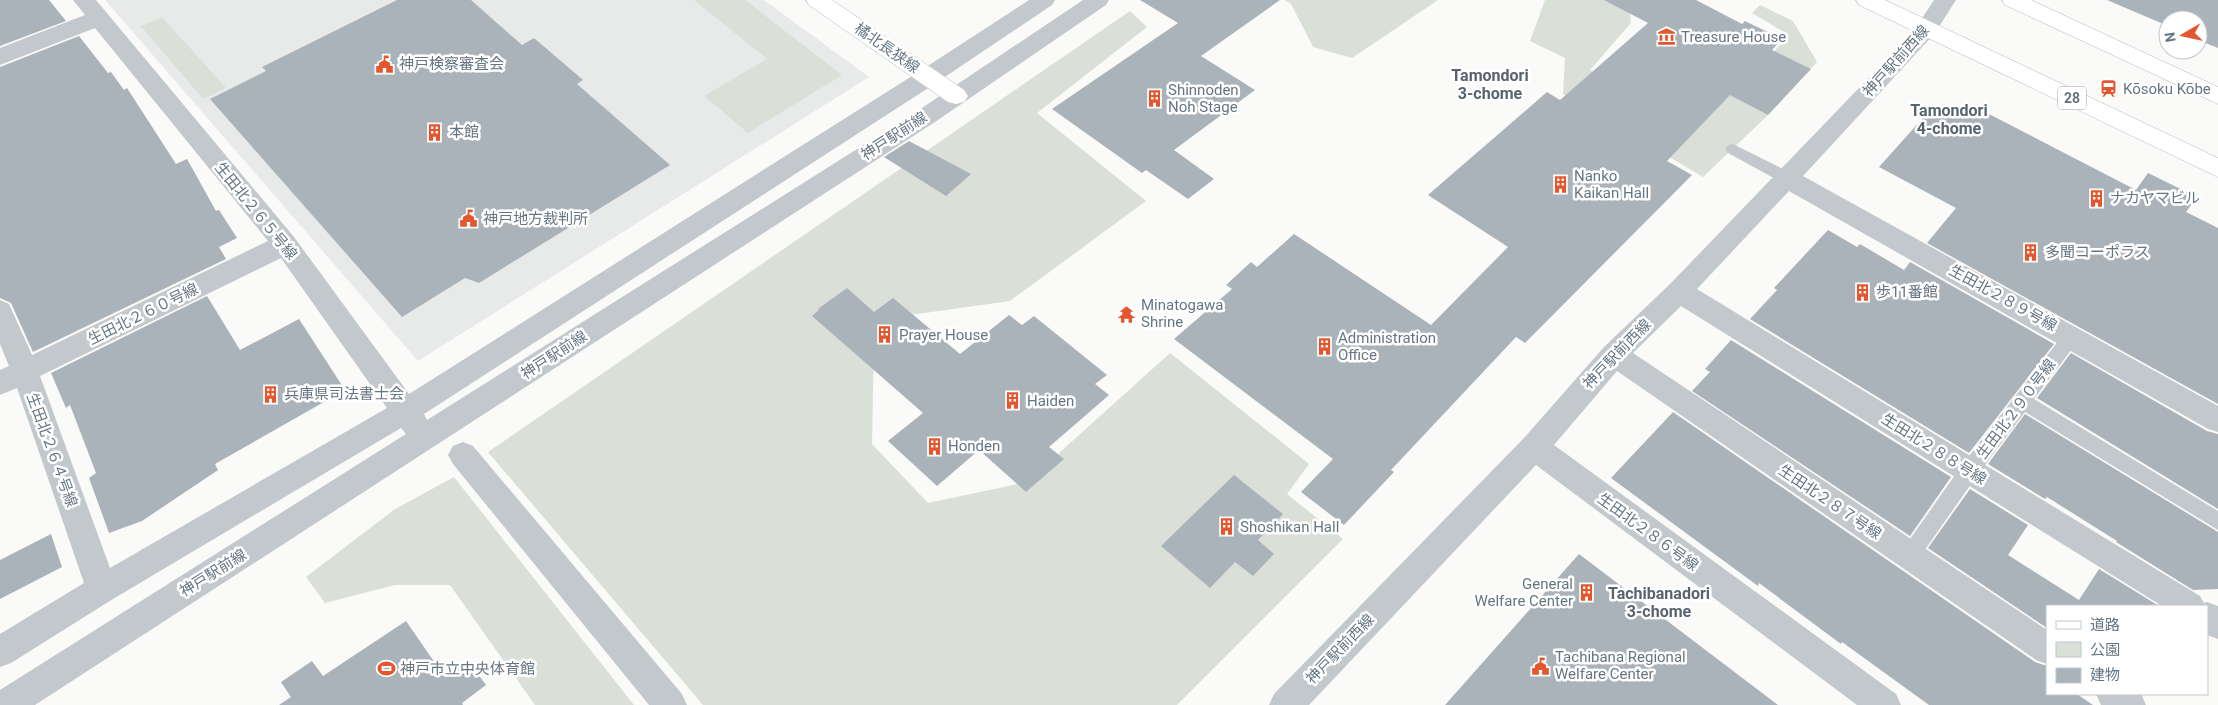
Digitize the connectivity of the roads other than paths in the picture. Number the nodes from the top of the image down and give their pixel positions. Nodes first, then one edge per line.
1 (817, 0) edge
2 (1044, 0) edge
3 (1098, 0) edge
4 (1867, 0) edge
5 (1945, 0) edge
6 (2014, 0) edge
7 (91, 9) edge
8 (1927, 28) junction
9 (0, 57) edge
10 (928, 77) junction
11 (956, 96) junction
12 (2218, 96) edge
13 (1733, 149) dead end
14 (2218, 168) edge
15 (1787, 178) junction
16 (285, 244) junction
17 (1679, 291) junction
18 (0, 311) edge
19 (2072, 336) junction
20 (1614, 355) junction
21 (12, 378) edge
22 (2022, 401) junction
23 (406, 411) junction
24 (2218, 420) edge
25 (425, 438) junction
26 (1534, 447) junction
27 (464, 455) dead end
28 (1969, 471) junction
29 (2218, 521) edge
30 (1910, 555) junction
31 (102, 589) junction
32 (2187, 605) edge
33 (2046, 648) edge
34 (0, 652) edge
35 (2114, 695) edge
36 (6, 705) edge
37 (670, 705) edge
38 (1286, 705) edge
39 (1884, 705) edge
40 (2129, 705) edge

1 - 10 main road, 橘北長狭線
2 - 10 street, 神戸駅前線
3 - 11 street, 神戸駅前線
4 - 8 main road, 28
5 - 8 street, 神戸駅前西線
6 - 12 main road
7 - 9 street
7 - 16 street, 生田北２６５号線
8 - 14 main road, 28
8 - 15 street, 神戸駅前西線
10 - 11 main road, 橘北長狭線
10 - 23 street, 神戸駅前線
11 - 25 street, 神戸駅前線
13 - 15 lane
15 - 17 street, 神戸駅前西線
15 - 19 street, 生田北２８９号線
16 - 21 street, 生田北２６０号線
16 - 23 street, 生田北２６５号線
17 - 20 street, 神戸駅前西線
17 - 28 street, 生田北２８８号線
18 - 21 street, 生田北２６４号線
19 - 22 lane, 生田北２９０号線
19 - 24 street, 生田北２８９号線
20 - 26 street, 神戸駅前西線
20 - 30 street, 生田北２８７号線
21 - 31 street, 生田北２６４号線
22 - 28 lane, 生田北２９０号線
22 - 29 lane
23 - 25 street, 生田北２６５号線
23 - 31 street, 神戸駅前線
25 - 36 street, 神戸駅前線
26 - 38 street, 神戸駅前西線
26 - 39 street, 生田北２８６号線
27 - 37 street
28 - 30 lane, 生田北２９０号線
28 - 32 street, 生田北２８８号線
30 - 33 street, 生田北２８７号線
31 - 34 street, 神戸駅前線
35 - 40 street

